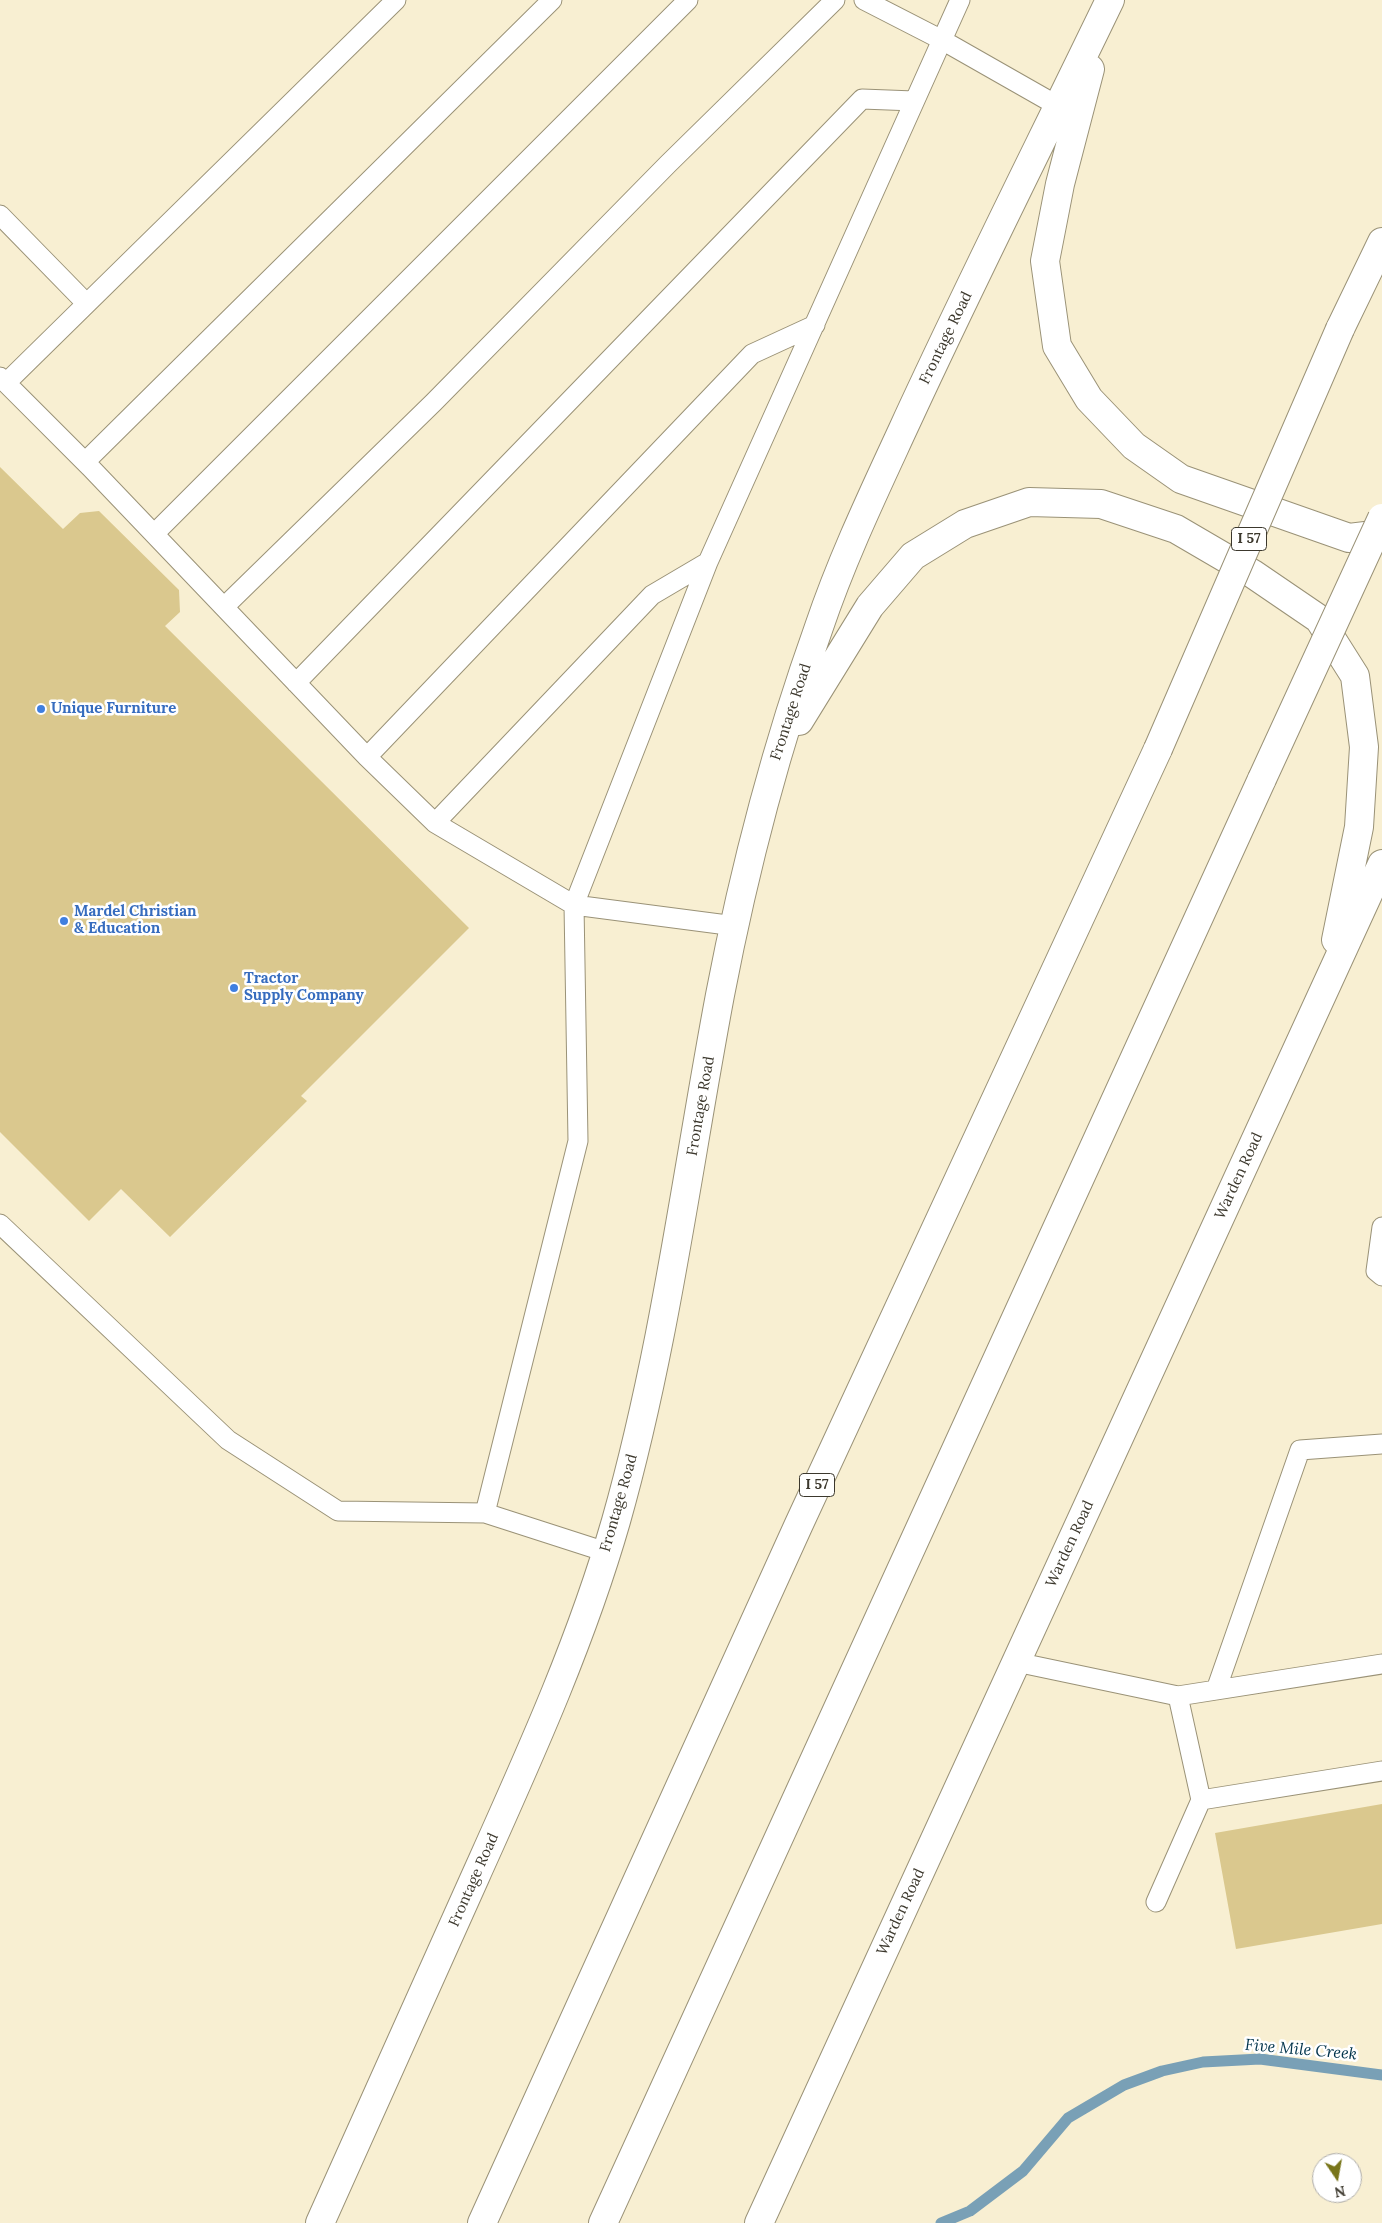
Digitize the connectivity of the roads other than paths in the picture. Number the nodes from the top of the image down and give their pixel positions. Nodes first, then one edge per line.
1 (396, 0) edge
2 (552, 0) edge
3 (688, 0) edge
4 (835, 0) edge
5 (864, 0) edge
6 (960, 0) edge
7 (1108, 6) edge
8 (942, 40) junction
9 (914, 100) junction
10 (1058, 106) junction
11 (0, 216) edge
12 (1382, 242) edge
13 (86, 304) junction
14 (815, 325) junction
15 (3, 380) edge
16 (85, 462) junction
17 (1382, 518) edge
18 (154, 534) junction
19 (1382, 534) edge
20 (708, 562) junction
21 (224, 607) junction
22 (296, 684) junction
23 (367, 757) junction
24 (775, 759) junction
25 (435, 823) junction
26 (1382, 864) edge
27 (574, 905) junction
28 (735, 926) junction
29 (1326, 986) junction
30 (0, 1224) edge
31 (1382, 1227) edge
32 (1382, 1276) edge
33 (1382, 1444) edge
34 (486, 1513) junction
35 (606, 1552) junction
36 (1016, 1662) junction
37 (1382, 1664) edge
38 (1216, 1690) junction
39 (1178, 1696) junction
40 (1382, 1771) edge
41 (1201, 1800) junction
42 (1156, 1902) dead end
43 (320, 2223) edge
44 (482, 2223) edge
45 (603, 2223) edge
46 (759, 2223) edge

1 - 13 lane
2 - 16 lane
3 - 18 lane
4 - 21 lane
5 - 8 lane
6 - 8 lane
7 - 10 main road, Frontage Road
7 - 19 main road
8 - 9 lane
8 - 10 lane
9 - 14 lane
9 - 22 lane
10 - 24 main road, Frontage Road
11 - 13 lane
12 - 44 main road, I 57, bridge
13 - 15 lane
14 - 20 lane
14 - 23 lane
15 - 16 lane
16 - 18 lane
17 - 45 main road, bridge
18 - 21 lane
20 - 25 lane
20 - 27 lane
21 - 22 lane
22 - 23 lane
23 - 25 lane
24 - 28 main road, Frontage Road
24 - 29 main road
25 - 27 lane
26 - 29 main road, Warden Road
27 - 28 lane
27 - 34 lane
28 - 35 main road, Frontage Road
29 - 36 main road, Warden Road
30 - 34 lane
31 - 32 lane
33 - 38 lane
34 - 35 lane
35 - 43 main road, Frontage Road
36 - 39 lane
36 - 46 main road, Warden Road
37 - 38 lane
38 - 39 lane
39 - 41 lane
40 - 41 lane
41 - 42 lane

